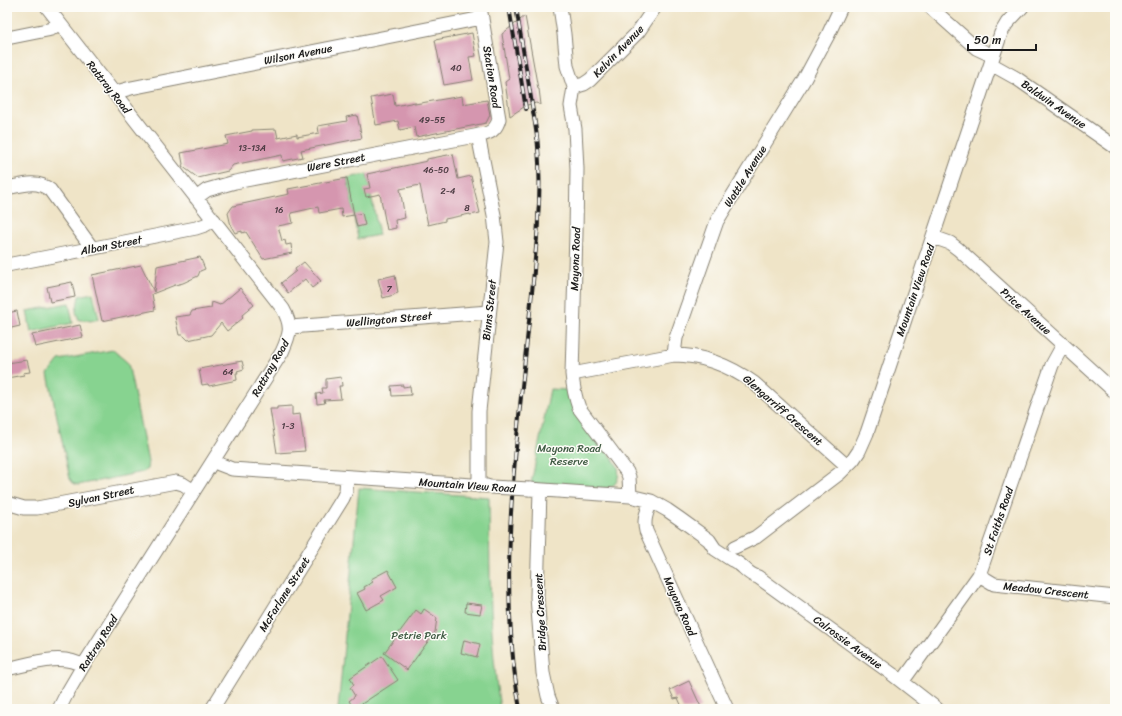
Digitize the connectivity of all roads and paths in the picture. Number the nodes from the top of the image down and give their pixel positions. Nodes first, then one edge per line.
1 (47, 7) edge
2 (560, 7) edge
3 (655, 7) edge
4 (841, 7) edge
5 (930, 7) edge
6 (1022, 7) edge
7 (481, 13) edge
8 (59, 23) junction
9 (7, 38) edge
10 (992, 60) junction
11 (574, 87) junction
12 (115, 94) junction
13 (478, 135) junction
14 (1115, 147) edge
15 (7, 188) edge
16 (196, 198) junction
17 (214, 220) junction
18 (933, 237) junction
19 (92, 248) junction
20 (7, 265) edge
21 (489, 312) junction
22 (290, 327) junction
23 (1063, 345) junction
24 (674, 355) junction
25 (572, 374) junction
26 (1115, 392) edge
27 (214, 461) junction
28 (847, 466) junction
29 (347, 477) junction
30 (485, 486) junction
31 (535, 490) junction
32 (194, 491) junction
33 (630, 496) junction
34 (651, 502) junction
35 (7, 503) edge
36 (737, 554) junction
37 (979, 575) junction
38 (1115, 597) edge
39 (83, 666) junction
40 (7, 669) edge
41 (902, 682) junction
42 (59, 709) edge
43 (212, 709) edge
44 (553, 709) edge
45 (727, 709) edge
46 (937, 709) edge

1 - 8 street, Rattray Road
2 - 11 street, Mayona Road
3 - 11 street, Kelvin Avenue
4 - 24 street, Wattle Avenue
5 - 10 street, Baldwin Avenue
6 - 10 street, Mountain View Road
7 - 12 street, Wilson Avenue
7 - 13 street, Station Road
8 - 9 street
8 - 12 street, Rattray Road
10 - 14 street, Baldwin Avenue
10 - 18 street, Mountain View Road
11 - 25 street, Mayona Road
12 - 16 street, Rattray Road
13 - 16 street, Were Street
13 - 21 street, Binns Street
15 - 19 street
16 - 17 street, Rattray Road
17 - 19 street, Alban Street
17 - 22 street, Rattray Road
18 - 23 street, Price Avenue
18 - 28 street, Mountain View Road
19 - 20 street, Alban Street
21 - 22 street, Wellington Street
21 - 30 street, Binns Street
22 - 27 street, Rattray Road
23 - 26 street, Price Avenue
23 - 37 street, St Faiths Road
24 - 25 street, Glengarriff Crescent
24 - 28 street, Glengarriff Crescent
25 - 33 street, Mayona Road
27 - 29 street, Mountain View Road
27 - 32 street, Rattray Road
28 - 36 street, Mountain View Road
29 - 30 street, Mountain View Road
29 - 43 street, McFarlane Street
30 - 31 street, Mountain View Road, bridge
31 - 33 street, Mountain View Road
31 - 44 street, Bridge Crescent
32 - 35 street, Sylvan Street
32 - 39 street, Rattray Road
33 - 34 street, Mountain View Road
34 - 36 street, Mountain View Road
34 - 45 street, Mayona Road
36 - 41 street, Calrossie Avenue
37 - 38 street, Meadow Crescent
37 - 41 street, St Faiths Road
39 - 40 street
39 - 42 street, Rattray Road
41 - 46 street, Calrossie Avenue

